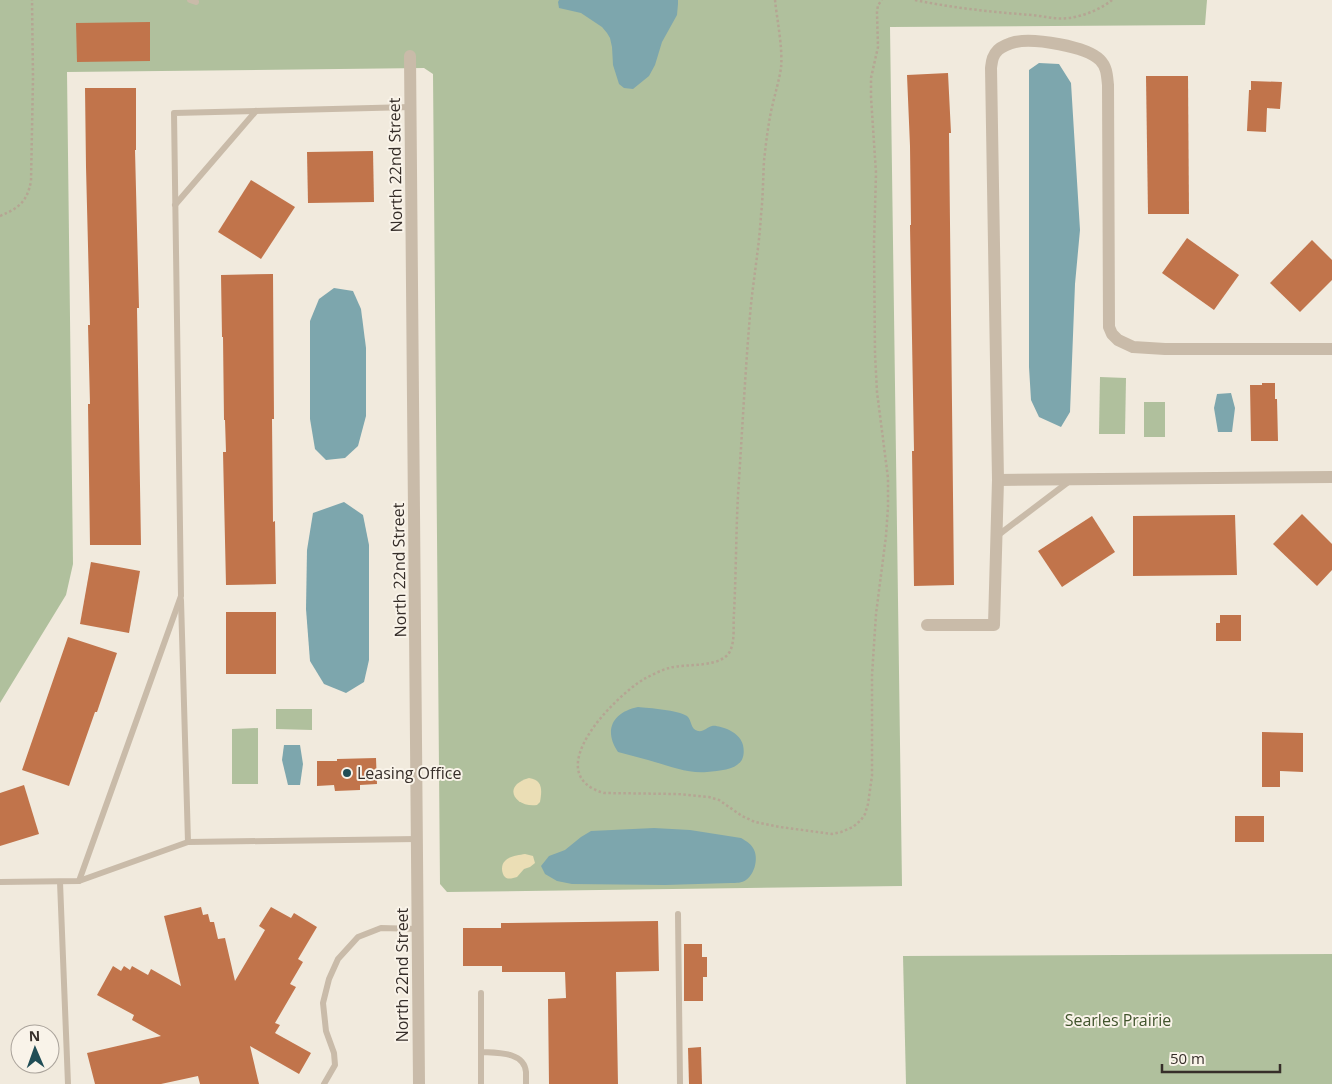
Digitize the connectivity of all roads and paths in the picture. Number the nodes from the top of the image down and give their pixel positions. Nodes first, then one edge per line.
1 (776, 0) edge
2 (882, 0) edge
3 (915, 0) edge
4 (1112, 0) edge
5 (33, 1) edge
6 (410, 56) dead end
7 (410, 107) junction
8 (256, 111) junction
9 (175, 205) junction
10 (0, 216) edge
11 (1332, 349) edge
12 (1332, 477) edge
13 (998, 480) junction
14 (1072, 480) junction
15 (996, 537) junction
16 (181, 596) junction
17 (927, 625) dead end
18 (417, 839) junction
19 (188, 842) junction
20 (78, 881) junction
21 (0, 882) edge
22 (60, 882) junction
23 (678, 914) dead end
24 (418, 929) junction
25 (481, 993) dead end
26 (481, 1052) junction
27 (68, 1084) edge
28 (324, 1084) edge
29 (419, 1084) edge
30 (480, 1084) edge
31 (526, 1084) edge
32 (680, 1084) edge

1 - 2 path
3 - 4 path
5 - 10 path
6 - 7 street, North 22nd Street
7 - 8 lane
7 - 18 street, North 22nd Street
8 - 9 lane
8 - 9 lane
9 - 16 lane
11 - 13 street
12 - 14 street
13 - 14 street
13 - 15 street
14 - 15 lane
15 - 17 street
16 - 19 lane
16 - 20 lane
18 - 19 lane
18 - 24 street, North 22nd Street
19 - 20 lane
20 - 22 lane
21 - 22 lane
22 - 27 lane
23 - 32 lane
24 - 28 lane
24 - 29 street, North 22nd Street
25 - 26 lane
26 - 30 lane
26 - 31 lane

